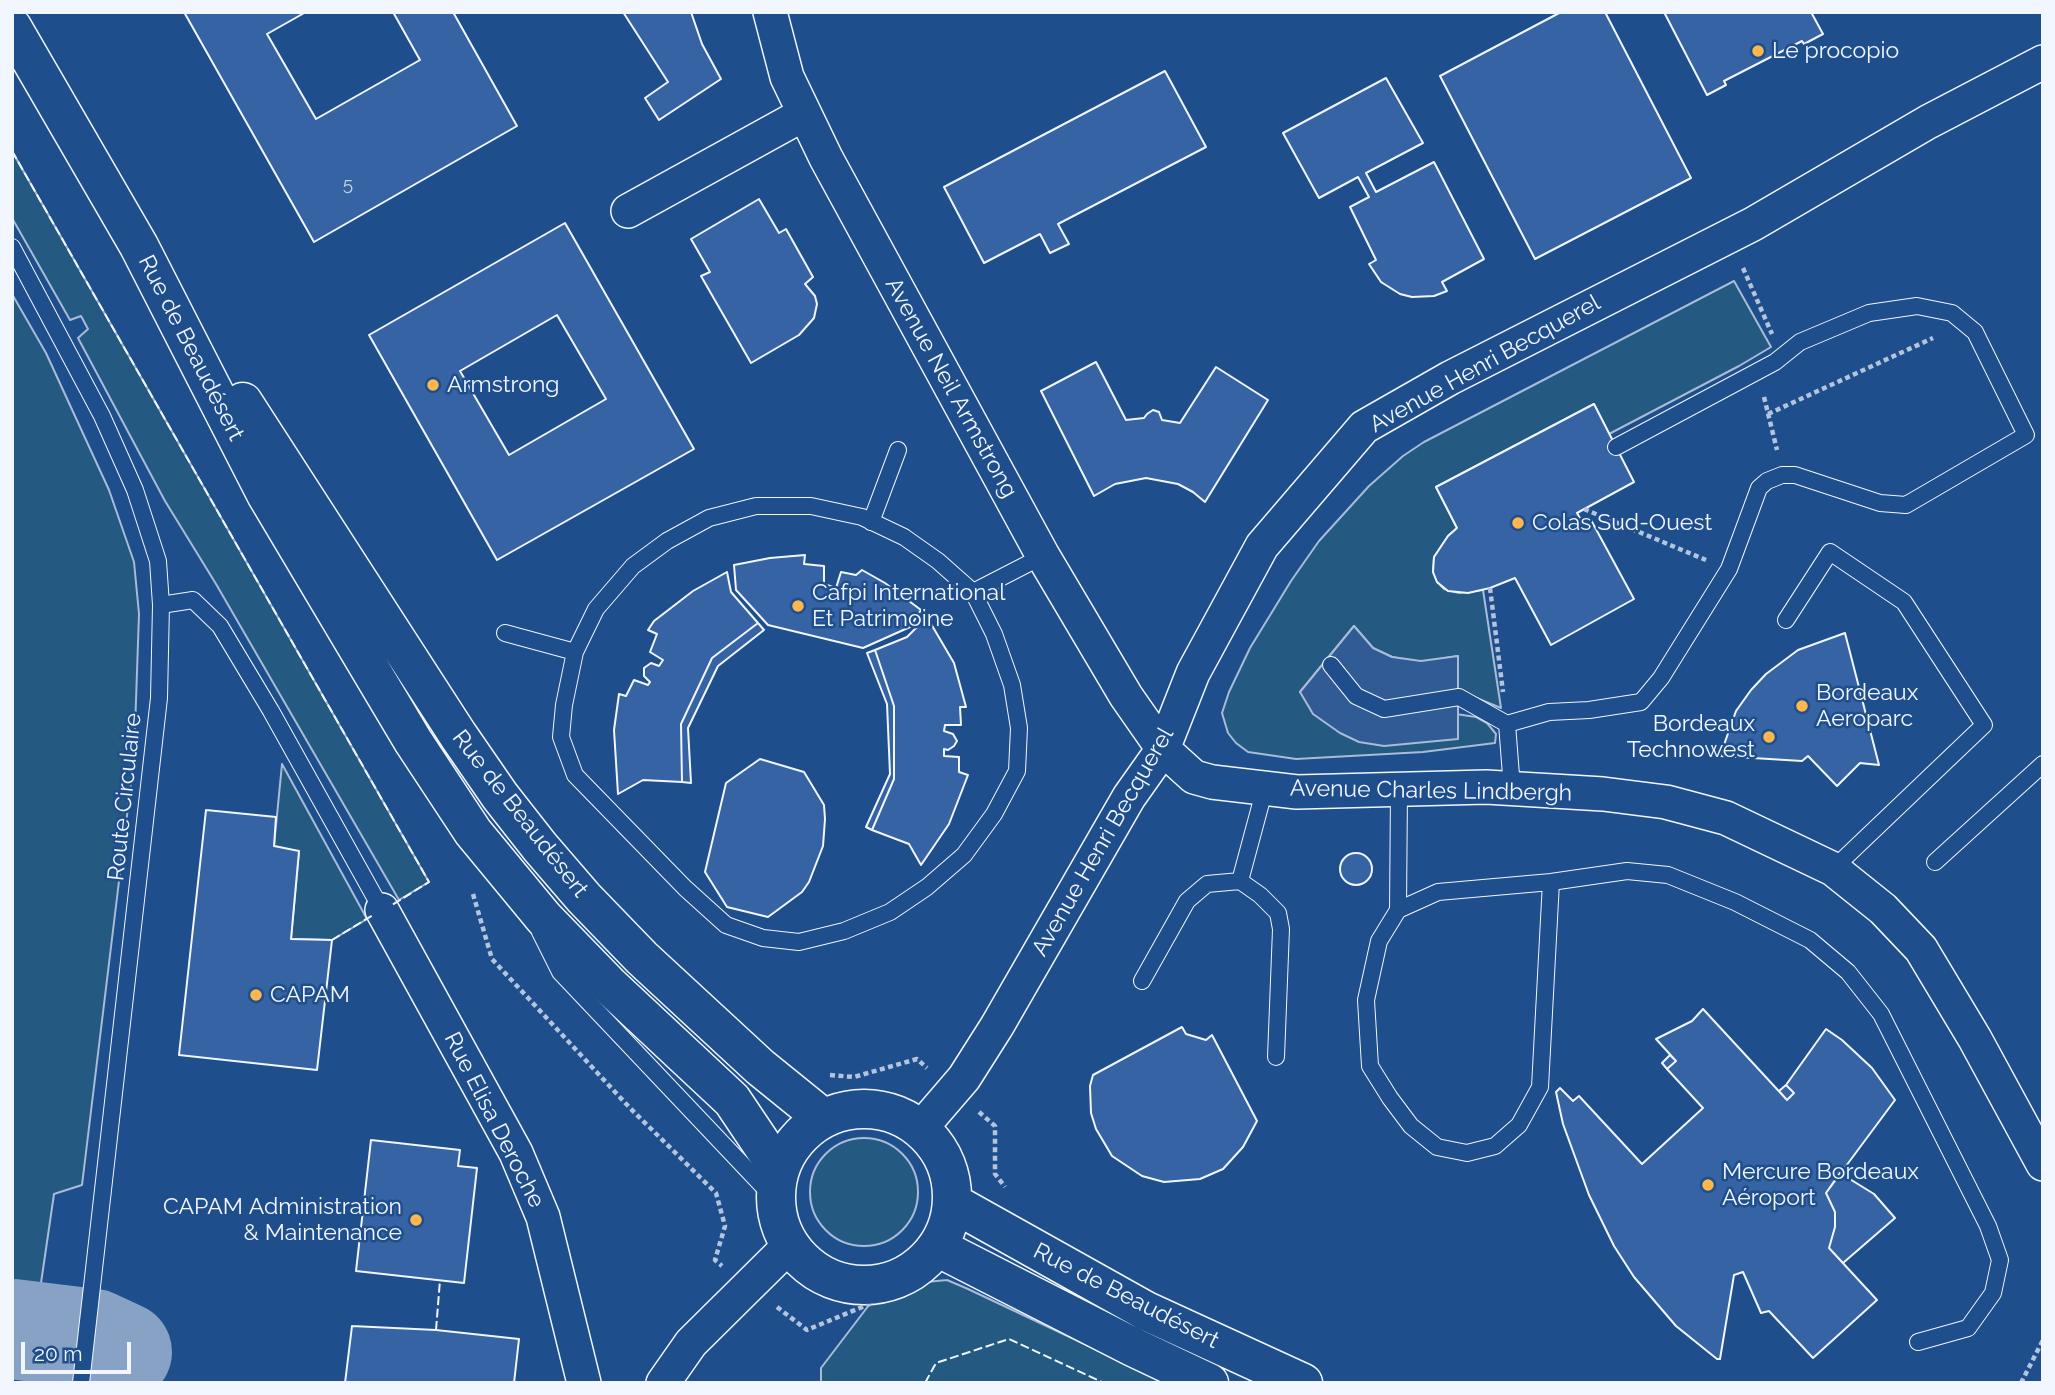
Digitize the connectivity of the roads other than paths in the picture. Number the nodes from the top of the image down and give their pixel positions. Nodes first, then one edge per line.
1 (770, 12) edge
2 (12, 27) edge
3 (2043, 62) edge
4 (804, 114) junction
5 (628, 211) dead end
6 (139, 246) junction
7 (12, 247) edge
8 (1616, 447) dead end
9 (898, 450) dead end
10 (871, 522) junction
11 (1043, 556) junction
12 (973, 592) junction
13 (161, 604) junction
14 (1786, 620) dead end
15 (505, 633) dead end
16 (575, 652) junction
17 (1331, 665) dead end
18 (1507, 724) junction
19 (1163, 750) junction
20 (2043, 764) edge
21 (1265, 788) junction
22 (1512, 788) junction
23 (1399, 790) junction
24 (1935, 862) dead end
25 (1833, 869) junction
26 (1240, 881) junction
27 (1551, 882) junction
28 (382, 910) joint
29 (1398, 910) junction
30 (1142, 981) dead end
31 (1276, 1057) dead end
32 (823, 1118) junction
33 (921, 1128) junction
34 (2043, 1164) edge
35 (777, 1184) junction
36 (953, 1203) junction
37 (789, 1246) junction
38 (937, 1247) junction
39 (1918, 1342) dead end
40 (81, 1383) edge
41 (584, 1383) edge
42 (663, 1383) edge
43 (1209, 1383) edge
44 (1303, 1383) edge

1 - 4 street, Avenue Neil Armstrong
2 - 6 main road
3 - 19 street, Avenue Henri Becquerel
4 - 5 street
4 - 11 street, Avenue Neil Armstrong
6 - 32 main road, Rue de Beaudésert
6 - 35 main road, Rue de Beaudésert
7 - 13 lane, Route Circulaire
8 - 18 lane
9 - 10 lane
10 - 12 lane
10 - 16 lane
11 - 12 lane
11 - 19 street, Avenue Neil Armstrong
12 - 16 lane
13 - 28 lane
13 - 40 lane, Route Circulaire
14 - 25 lane
15 - 16 lane
17 - 18 lane
18 - 22 lane
19 - 21 street, Avenue Charles Lindbergh
19 - 33 street, Avenue Henri Becquerel
20 - 24 lane
21 - 23 street, Avenue Charles Lindbergh
21 - 26 lane
22 - 23 street, Avenue Charles Lindbergh
22 - 25 street, Avenue Charles Lindbergh
23 - 29 lane
25 - 34 street, Avenue Charles Lindbergh
26 - 30 lane
26 - 31 lane
27 - 29 lane
27 - 29 lane
27 - 39 lane
28 - 41 street, Rue Elisa Deroche
32 - 33 main road, Rue de Beaudésert
32 - 35 main road, Rue de Beaudésert
33 - 36 main road, Rue de Beaudésert
35 - 37 main road, Rue de Beaudésert
36 - 38 main road, Rue de Beaudésert
36 - 44 main road, Rue de Beaudésert
37 - 38 main road, Rue de Beaudésert
37 - 42 street
38 - 43 main road, Rue de Beaudésert

